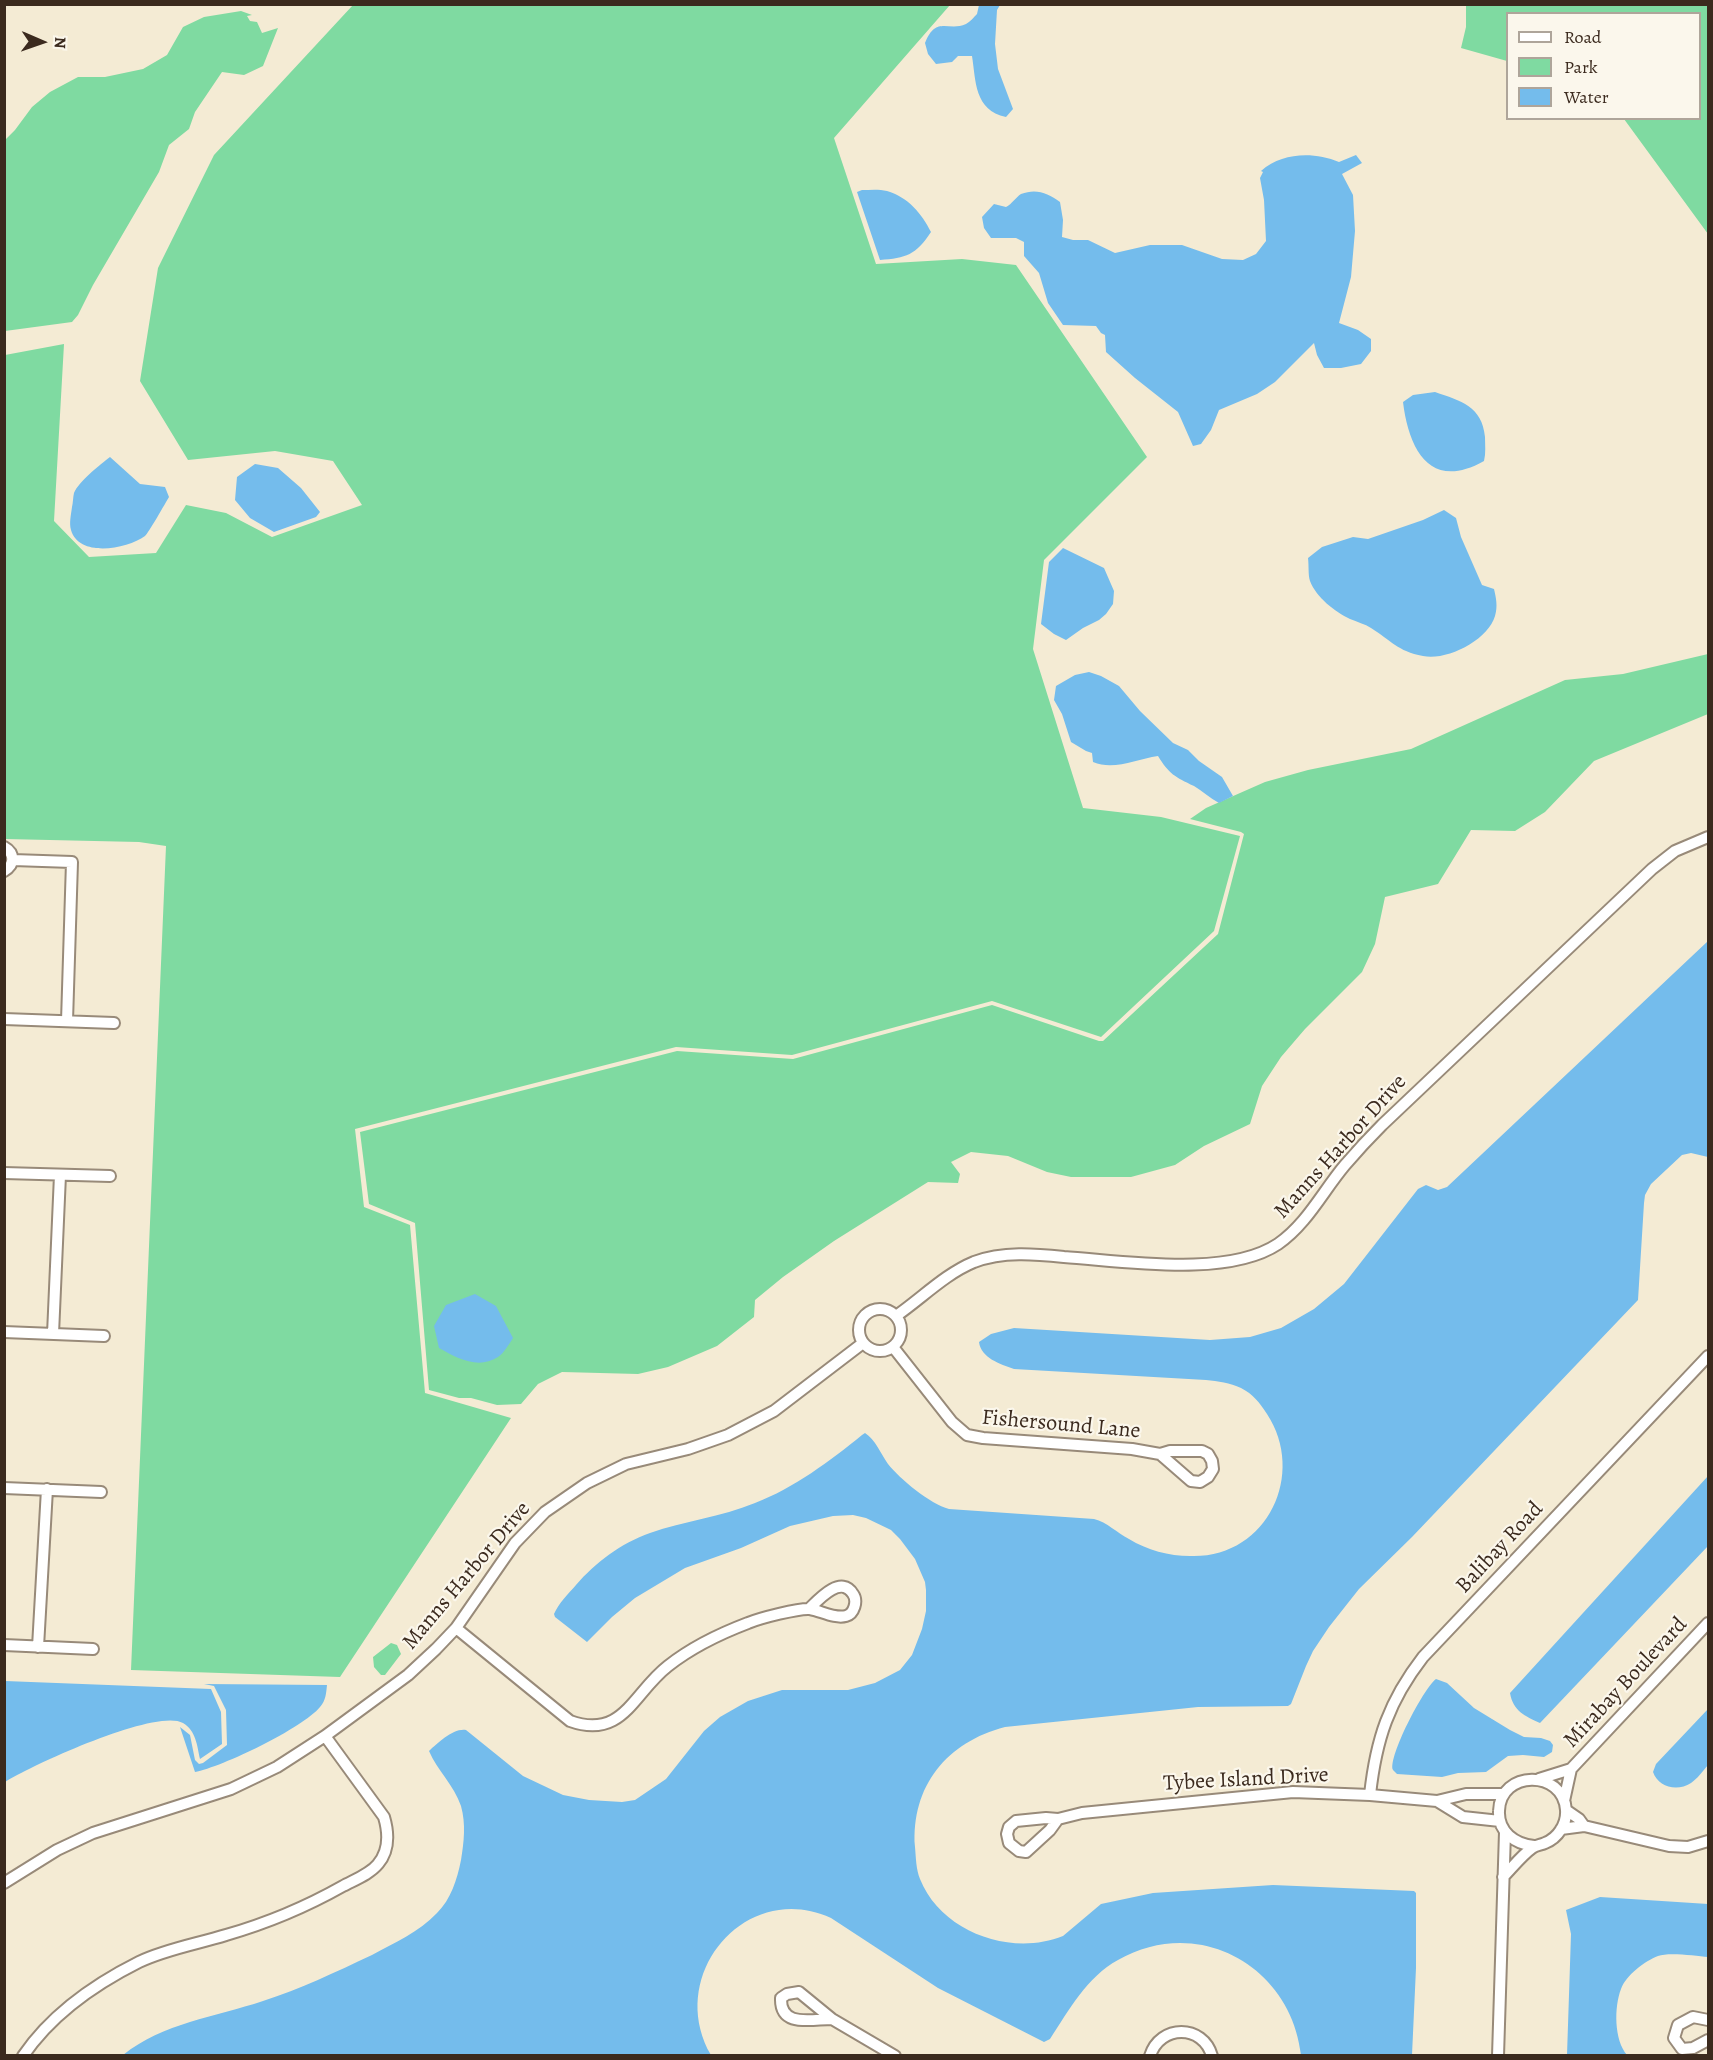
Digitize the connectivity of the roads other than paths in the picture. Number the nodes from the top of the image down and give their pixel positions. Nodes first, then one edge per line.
1 (1708, 837) edge
2 (4, 847) edge
3 (13, 860) junction
4 (4, 871) edge
5 (4, 1019) edge
6 (67, 1021) junction
7 (114, 1023) dead end
8 (4, 1173) edge
9 (60, 1175) junction
10 (110, 1176) dead end
11 (896, 1316) junction
12 (4, 1332) edge
13 (53, 1334) junction
14 (104, 1336) dead end
15 (863, 1342) junction
16 (893, 1347) junction
17 (1708, 1356) edge
18 (1160, 1454) junction
19 (4, 1488) edge
20 (46, 1489) junction
21 (100, 1492) dead end
22 (808, 1609) dead end
23 (1708, 1623) edge
24 (456, 1628) junction
25 (4, 1645) edge
26 (38, 1647) junction
27 (93, 1649) dead end
28 (325, 1736) junction
29 (1571, 1769) junction
30 (1539, 1779) junction
31 (1504, 1794) junction
32 (1370, 1795) junction
33 (1462, 1795) junction
34 (1437, 1801) junction
35 (1565, 1806) junction
36 (1461, 1815) junction
37 (1058, 1819) junction
38 (1500, 1821) junction
39 (1584, 1826) junction
40 (1561, 1829) junction
41 (1505, 1832) junction
42 (1708, 1841) edge
43 (1534, 1846) junction
44 (1503, 1877) junction
45 (4, 1883) edge
46 (832, 2019) dead end
47 (1708, 2020) edge
48 (1708, 2040) edge
49 (23, 2055) edge
50 (895, 2055) edge
51 (1150, 2055) edge
52 (1212, 2055) edge
53 (1498, 2055) edge

1 - 11 street, Manns Harbor Drive
2 - 3 street
3 - 4 street
3 - 6 street
5 - 6 street
6 - 7 street
8 - 9 street
9 - 10 street
9 - 13 street
11 - 15 street
11 - 16 street
12 - 13 street
13 - 14 street
15 - 16 street
15 - 24 street, Manns Harbor Drive
16 - 18 street, Fishersound Lane
17 - 32 street, Balibay Road
18 - 18 street, Fishersound Lane
19 - 20 street
20 - 21 street
20 - 26 street
22 - 24 street
23 - 29 street, Mirabay Boulevard
24 - 28 street, Manns Harbor Drive
25 - 26 street
26 - 27 street
28 - 45 street, Manns Harbor Drive
28 - 49 street
29 - 30 street, Mirabay Boulevard
29 - 35 street, Mirabay Boulevard
30 - 31 street, Mirabay Boulevard
30 - 35 street
31 - 33 street, Tybee Island Drive
31 - 38 street
32 - 34 street, Tybee Island Drive
32 - 37 street, Tybee Island Drive
33 - 34 street, Tybee Island Drive
33 - 36 street
34 - 36 street, Tybee Island Drive
35 - 39 street
35 - 40 street, Mirabay Boulevard
36 - 38 street, Tybee Island Drive
37 - 37 street, Tybee Island Drive
38 - 41 street
39 - 40 street
39 - 42 street
40 - 43 street
41 - 43 street
41 - 44 street
43 - 44 street
44 - 53 street
46 - 50 street
47 - 48 street
51 - 52 street

